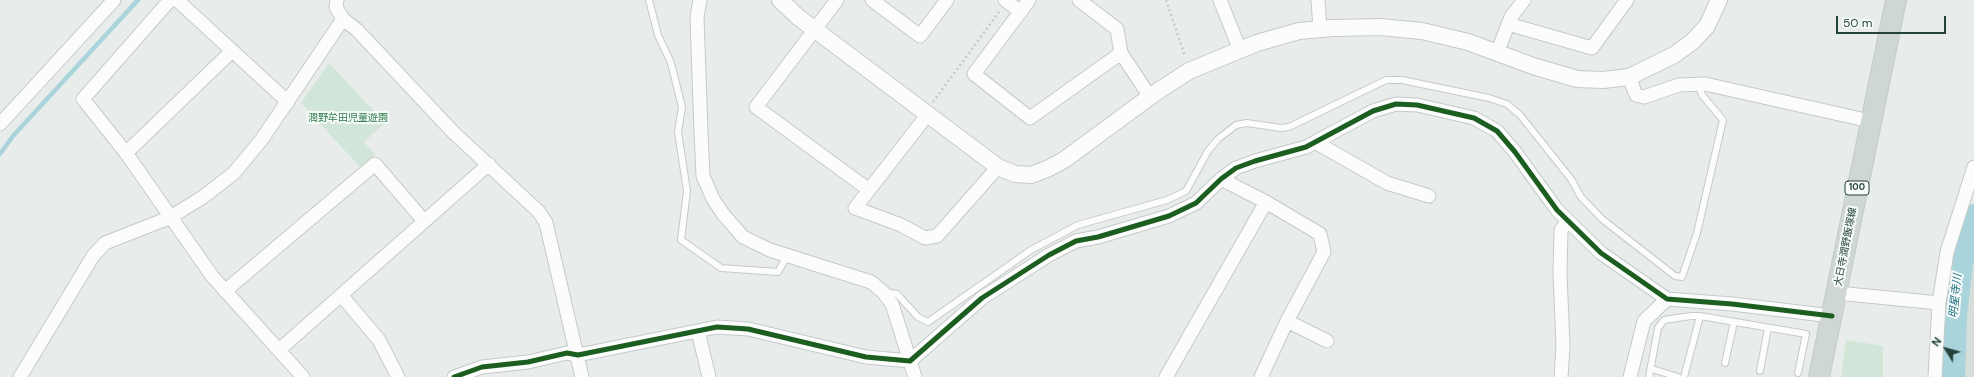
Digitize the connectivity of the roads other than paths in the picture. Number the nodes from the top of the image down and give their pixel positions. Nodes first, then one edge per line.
1 (114, 0) edge
2 (170, 0) edge
3 (177, 0) edge
4 (337, 0) edge
5 (650, 0) edge
6 (700, 0) edge
7 (780, 0) edge
8 (837, 0) edge
9 (872, 0) edge
10 (947, 0) edge
11 (1029, 0) edge
12 (1079, 0) edge
13 (1220, 0) edge
14 (1318, 0) edge
15 (1524, 0) edge
16 (1627, 0) edge
17 (1719, 0) edge
18 (1896, 0) edge
19 (1006, 1) edge
20 (1021, 12) junction
21 (343, 19) junction
22 (1508, 24) junction
23 (815, 29) junction
24 (1320, 29) junction
25 (1240, 50) junction
26 (232, 51) junction
27 (1121, 53) junction
28 (1497, 53) junction
29 (1629, 77) junction
30 (1698, 84) junction
31 (1150, 97) junction
32 (288, 102) junction
33 (930, 108) junction
34 (1870, 121) junction
35 (0, 124) edge
36 (1315, 142) junction
37 (126, 153) junction
38 (489, 164) junction
39 (998, 167) junction
40 (1974, 167) edge
41 (1221, 179) junction
42 (869, 190) junction
43 (1429, 196) dead end
44 (1266, 202) junction
45 (169, 218) junction
46 (424, 221) junction
47 (1568, 221) junction
48 (788, 256) junction
49 (225, 291) junction
50 (883, 292) junction
51 (1837, 293) junction
52 (341, 295) junction
53 (1667, 299) junction
54 (1939, 303) junction
55 (1700, 316) junction
56 (1832, 316) junction
57 (1287, 321) junction
58 (1734, 322) junction
59 (1768, 328) junction
60 (698, 331) junction
61 (1327, 341) dead end
62 (279, 350) junction
63 (578, 355) junction
64 (910, 361) junction
65 (1726, 363) dead end
66 (1652, 369) junction
67 (1760, 371) dead end
68 (1798, 373) dead end
69 (20, 377) edge
70 (303, 377) edge
71 (398, 377) edge
72 (454, 377) edge
73 (582, 377) edge
74 (709, 377) edge
75 (915, 377) edge
76 (1166, 377) edge
77 (1261, 377) edge
78 (1560, 377) edge
79 (1630, 377) edge
80 (1649, 377) edge
81 (1678, 377) edge
82 (1684, 377) edge
83 (1819, 377) edge
84 (1935, 377) edge

1 - 35 street
2 - 37 street
3 - 26 street
4 - 21 street
5 - 48 lane
6 - 48 street
7 - 23 street
8 - 23 street
9 - 10 street
11 - 20 street
12 - 27 street
13 - 25 street
14 - 24 street
15 - 22 street
16 - 22 street
17 - 29 street
18 - 34 main road, 大日寺潤野飯塚線 / 100
19 - 20 street
20 - 27 street
21 - 32 street
21 - 38 street
22 - 28 street
23 - 33 street
23 - 42 street
24 - 25 street
24 - 28 street
25 - 31 street
26 - 32 street
26 - 37 street
27 - 31 street
28 - 29 street
29 - 30 street
30 - 34 street
30 - 50 lane
31 - 39 street
32 - 45 street
33 - 39 street
33 - 42 street
34 - 51 main road, 大日寺潤野飯塚線 / 100
36 - 41 street
36 - 43 street
36 - 47 street
37 - 45 street
38 - 46 street
38 - 63 street
39 - 42 street
40 - 54 street
41 - 44 street
41 - 64 street
44 - 57 street
44 - 76 street
45 - 49 street
45 - 69 street
46 - 49 street
46 - 52 street
47 - 53 street
47 - 78 street
48 - 50 street
49 - 62 street
50 - 64 street
51 - 54 street
51 - 56 main road, 大日寺潤野飯塚線 / 100
52 - 62 street
52 - 71 street
53 - 56 street
53 - 79 street
54 - 84 street
55 - 58 lane
55 - 66 lane
55 - 82 lane
56 - 83 main road, 大日寺潤野飯塚線 / 100
57 - 61 street
57 - 77 street
58 - 59 lane
58 - 65 lane
59 - 67 lane
59 - 68 lane
60 - 63 street
60 - 64 street
60 - 74 street
62 - 70 street
63 - 72 street
63 - 73 street
64 - 75 street
66 - 80 lane
66 - 81 lane

